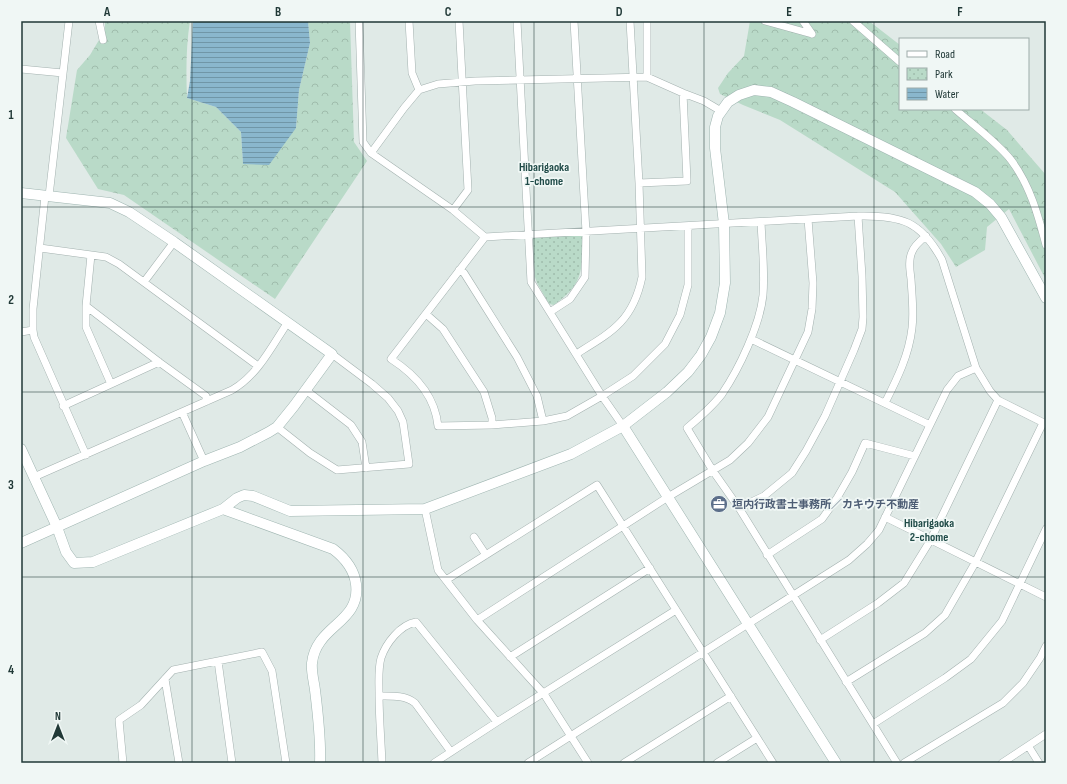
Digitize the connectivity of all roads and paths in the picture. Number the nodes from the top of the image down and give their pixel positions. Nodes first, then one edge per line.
1 (69, 21) edge
2 (98, 21) edge
3 (359, 21) edge
4 (409, 21) edge
5 (459, 21) edge
6 (517, 21) edge
7 (574, 21) edge
8 (630, 21) edge
9 (647, 21) edge
10 (765, 21) edge
11 (803, 21) edge
12 (853, 21) edge
13 (103, 40) dead end
14 (899, 61) edge
15 (21, 69) edge
16 (63, 73) junction
17 (634, 76) junction
18 (647, 76) junction
19 (578, 78) junction
20 (521, 80) junction
21 (462, 82) junction
22 (419, 90) junction
23 (683, 93) junction
24 (956, 110) edge
25 (721, 111) junction
26 (371, 153) junction
27 (639, 183) junction
28 (21, 193) edge
29 (47, 196) junction
30 (453, 210) junction
31 (858, 216) junction
32 (808, 219) junction
33 (761, 222) junction
34 (724, 224) junction
35 (688, 226) junction
36 (641, 228) junction
37 (586, 232) junction
38 (529, 235) junction
39 (926, 236) junction
40 (485, 237) junction
41 (174, 242) junction
42 (1046, 245) edge
43 (40, 248) junction
44 (91, 255) junction
45 (459, 270) junction
46 (144, 282) junction
47 (1046, 298) edge
48 (86, 306) junction
49 (550, 312) junction
50 (426, 314) junction
51 (288, 322) junction
52 (33, 330) junction
53 (21, 332) edge
54 (751, 339) junction
55 (332, 354) junction
56 (576, 354) junction
57 (796, 360) junction
58 (159, 362) junction
59 (258, 366) junction
60 (976, 368) junction
61 (840, 382) junction
62 (111, 384) junction
63 (307, 391) junction
64 (602, 396) junction
65 (998, 400) junction
66 (207, 401) junction
67 (885, 403) junction
68 (63, 406) junction
69 (182, 412) junction
70 (543, 422) junction
71 (1045, 423) edge
72 (492, 425) junction
73 (930, 425) junction
74 (623, 426) junction
75 (277, 427) junction
76 (21, 449) edge
77 (86, 454) junction
78 (915, 456) junction
79 (204, 462) junction
80 (366, 468) junction
81 (713, 471) junction
82 (34, 477) junction
83 (668, 497) junction
84 (739, 508) junction
85 (223, 509) junction
86 (425, 509) junction
87 (885, 517) junction
88 (624, 526) junction
89 (57, 527) junction
90 (1046, 529) edge
91 (474, 538) dead end
92 (930, 541) junction
93 (21, 543) edge
94 (486, 555) junction
95 (767, 555) junction
96 (975, 563) junction
97 (650, 568) junction
98 (446, 580) junction
99 (1019, 584) junction
100 (792, 596) junction
101 (1046, 597) edge
102 (676, 610) junction
103 (477, 620) junction
104 (748, 624) junction
105 (820, 640) junction
106 (1046, 646) edge
107 (703, 652) junction
108 (510, 657) junction
109 (218, 660) junction
110 (165, 679) junction
111 (846, 682) junction
112 (544, 694) junction
113 (379, 696) junction
114 (731, 696) junction
115 (497, 722) junction
116 (873, 724) junction
117 (1046, 734) edge
118 (570, 736) junction
119 (757, 738) junction
120 (1029, 747) junction
121 (451, 752) junction
122 (123, 763) edge
123 (179, 763) edge
124 (232, 763) edge
125 (286, 763) edge
126 (320, 763) edge
127 (382, 763) edge
128 (434, 763) edge
129 (528, 763) edge
130 (588, 763) edge
131 (624, 763) edge
132 (717, 763) edge
133 (773, 763) edge
134 (836, 763) edge
135 (897, 763) edge
136 (904, 763) edge
137 (1002, 763) edge
138 (1039, 763) edge

1 - 16 street
2 - 13 street
3 - 26 street
4 - 22 street
5 - 21 street
6 - 20 street
7 - 19 street
8 - 17 street
9 - 18 street
10 - 11 street
12 - 14 street
15 - 16 street
16 - 29 street
17 - 18 street
17 - 19 street
17 - 27 street
18 - 23 street
19 - 20 street
19 - 37 street
20 - 21 street
20 - 38 street
21 - 22 street
21 - 30 street
22 - 26 street
23 - 25 street
23 - 27 street
24 - 42 street
25 - 34 street
25 - 47 street
26 - 30 street
27 - 36 street
28 - 29 street
29 - 41 street
29 - 43 street
30 - 40 street
31 - 32 street
31 - 39 street
31 - 61 street
32 - 33 street
32 - 57 street
33 - 34 street
33 - 54 street
34 - 35 street
34 - 74 street
35 - 36 street
35 - 64 street
36 - 37 street
36 - 56 street
37 - 38 street
37 - 49 street
38 - 40 street
38 - 49 street
39 - 60 street
39 - 67 street
40 - 45 street
41 - 46 street
41 - 51 street
43 - 44 street
43 - 52 street
44 - 46 street
44 - 48 street
45 - 50 street
45 - 70 street
46 - 59 street
48 - 58 street
48 - 62 street
49 - 56 street
50 - 72 street
50 - 72 street
51 - 55 street
51 - 59 street
52 - 53 street
52 - 68 street
54 - 57 street
54 - 81 street
55 - 63 street
55 - 80 street
56 - 64 street
57 - 61 street
57 - 81 street
58 - 62 street
58 - 66 street
59 - 66 street
60 - 65 street
60 - 73 street
61 - 67 street
61 - 84 street
62 - 68 street
63 - 75 street
63 - 80 street
64 - 70 street
64 - 74 street
65 - 71 street
65 - 92 street
66 - 69 street
67 - 73 street
68 - 77 street
69 - 77 street
69 - 79 street
70 - 72 street
71 - 96 street
73 - 78 street
74 - 83 street
74 - 86 street
75 - 79 street
75 - 80 street
76 - 82 street
77 - 82 street
78 - 87 street
78 - 95 street
79 - 89 street
81 - 83 street
81 - 84 street
82 - 89 street
83 - 88 street
83 - 104 street
84 - 95 street
85 - 86 street
85 - 89 street
85 - 126 street
86 - 98 street
87 - 92 street
87 - 100 street
88 - 94 street
88 - 97 street
88 - 103 street
89 - 93 street
90 - 99 street
91 - 94 street
92 - 96 street
92 - 105 street
94 - 98 street
95 - 100 street
96 - 99 street
96 - 111 street
97 - 102 street
97 - 108 street
98 - 103 street
99 - 101 street
99 - 116 street
100 - 104 street
100 - 105 street
102 - 107 street
102 - 112 street
103 - 108 street
104 - 107 street
104 - 134 street
105 - 111 street
106 - 136 street
107 - 114 street
107 - 118 street
108 - 112 street
109 - 110 street
109 - 124 street
109 - 125 street
110 - 122 street
110 - 123 street
111 - 116 street
112 - 115 street
112 - 118 street
113 - 115 street
113 - 121 street
113 - 127 street
114 - 119 street
114 - 131 street
115 - 121 street
116 - 135 street
117 - 120 street
118 - 129 street
118 - 130 street
119 - 132 street
119 - 133 street
120 - 137 street
120 - 138 street
121 - 128 street

